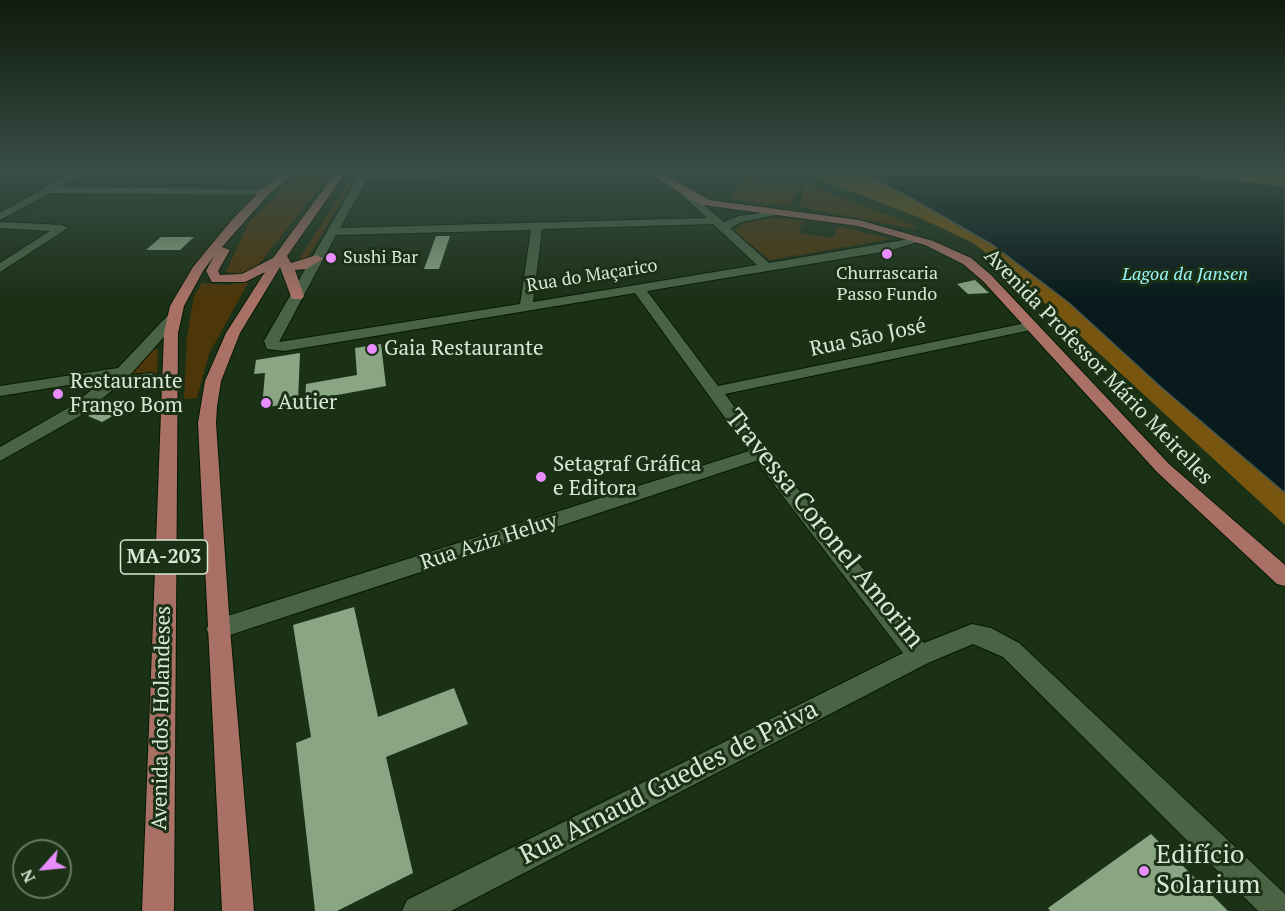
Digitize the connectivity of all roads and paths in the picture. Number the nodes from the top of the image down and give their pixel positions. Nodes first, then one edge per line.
1 (244, 215) edge
2 (314, 215) edge
3 (342, 215) edge
4 (709, 215) edge
5 (764, 215) edge
6 (784, 215) edge
7 (235, 224) junction
8 (719, 224) junction
9 (0, 225) edge
10 (537, 226) junction
11 (332, 232) junction
12 (917, 239) junction
13 (317, 259) junction
14 (283, 262) junction
15 (766, 267) junction
16 (0, 268) edge
17 (638, 288) junction
18 (297, 296) junction
19 (526, 307) junction
20 (175, 316) junction
21 (1031, 326) junction
22 (124, 372) junction
23 (107, 387) junction
24 (168, 390) junction
25 (0, 391) edge
26 (713, 392) junction
27 (760, 454) junction
28 (0, 455) edge
29 (1285, 578) edge
30 (218, 629) junction
31 (920, 656) junction
32 (158, 911) edge
33 (238, 911) edge
34 (418, 911) edge
35 (1280, 911) edge

1 - 7 main road, Avenida dos Holandeses / MA-203
2 - 14 main road, MA-203
3 - 11 street
4 - 8 street
5 - 8 street
6 - 12 main road, Avenida Professor Mário Meirelles
7 - 14 main road
7 - 20 main road, Avenida dos Holandeses / MA-203
8 - 10 street
8 - 15 street
9 - 16 street
10 - 11 street
10 - 19 street
11 - 13 street
12 - 15 street, Rua do Maçarico
12 - 21 main road, Avenida Professor Mário Meirelles
13 - 14 main road
13 - 18 street
14 - 18 main road
14 - 30 main road, MA-203
15 - 17 street, Rua do Maçarico
17 - 19 street, Rua do Maçarico
17 - 26 street, Travessa Coronel Amorim
18 - 19 street, Rua do Maçarico
20 - 22 street
20 - 24 main road, Avenida dos Holandeses / MA-203
21 - 26 street, Rua São José
21 - 29 main road, Avenida Professor Mário Meirelles
22 - 23 street
22 - 25 street
23 - 24 street
23 - 28 street
24 - 32 main road, Avenida dos Holandeses / MA-203
26 - 27 street, Travessa Coronel Amorim
27 - 30 street, Rua Aziz Heluy
27 - 31 street, Travessa Coronel Amorim
30 - 33 main road, MA-203
31 - 34 street, Rua Arnaud Guedes de Paiva
31 - 35 street, Travessa Coronel Amorim

